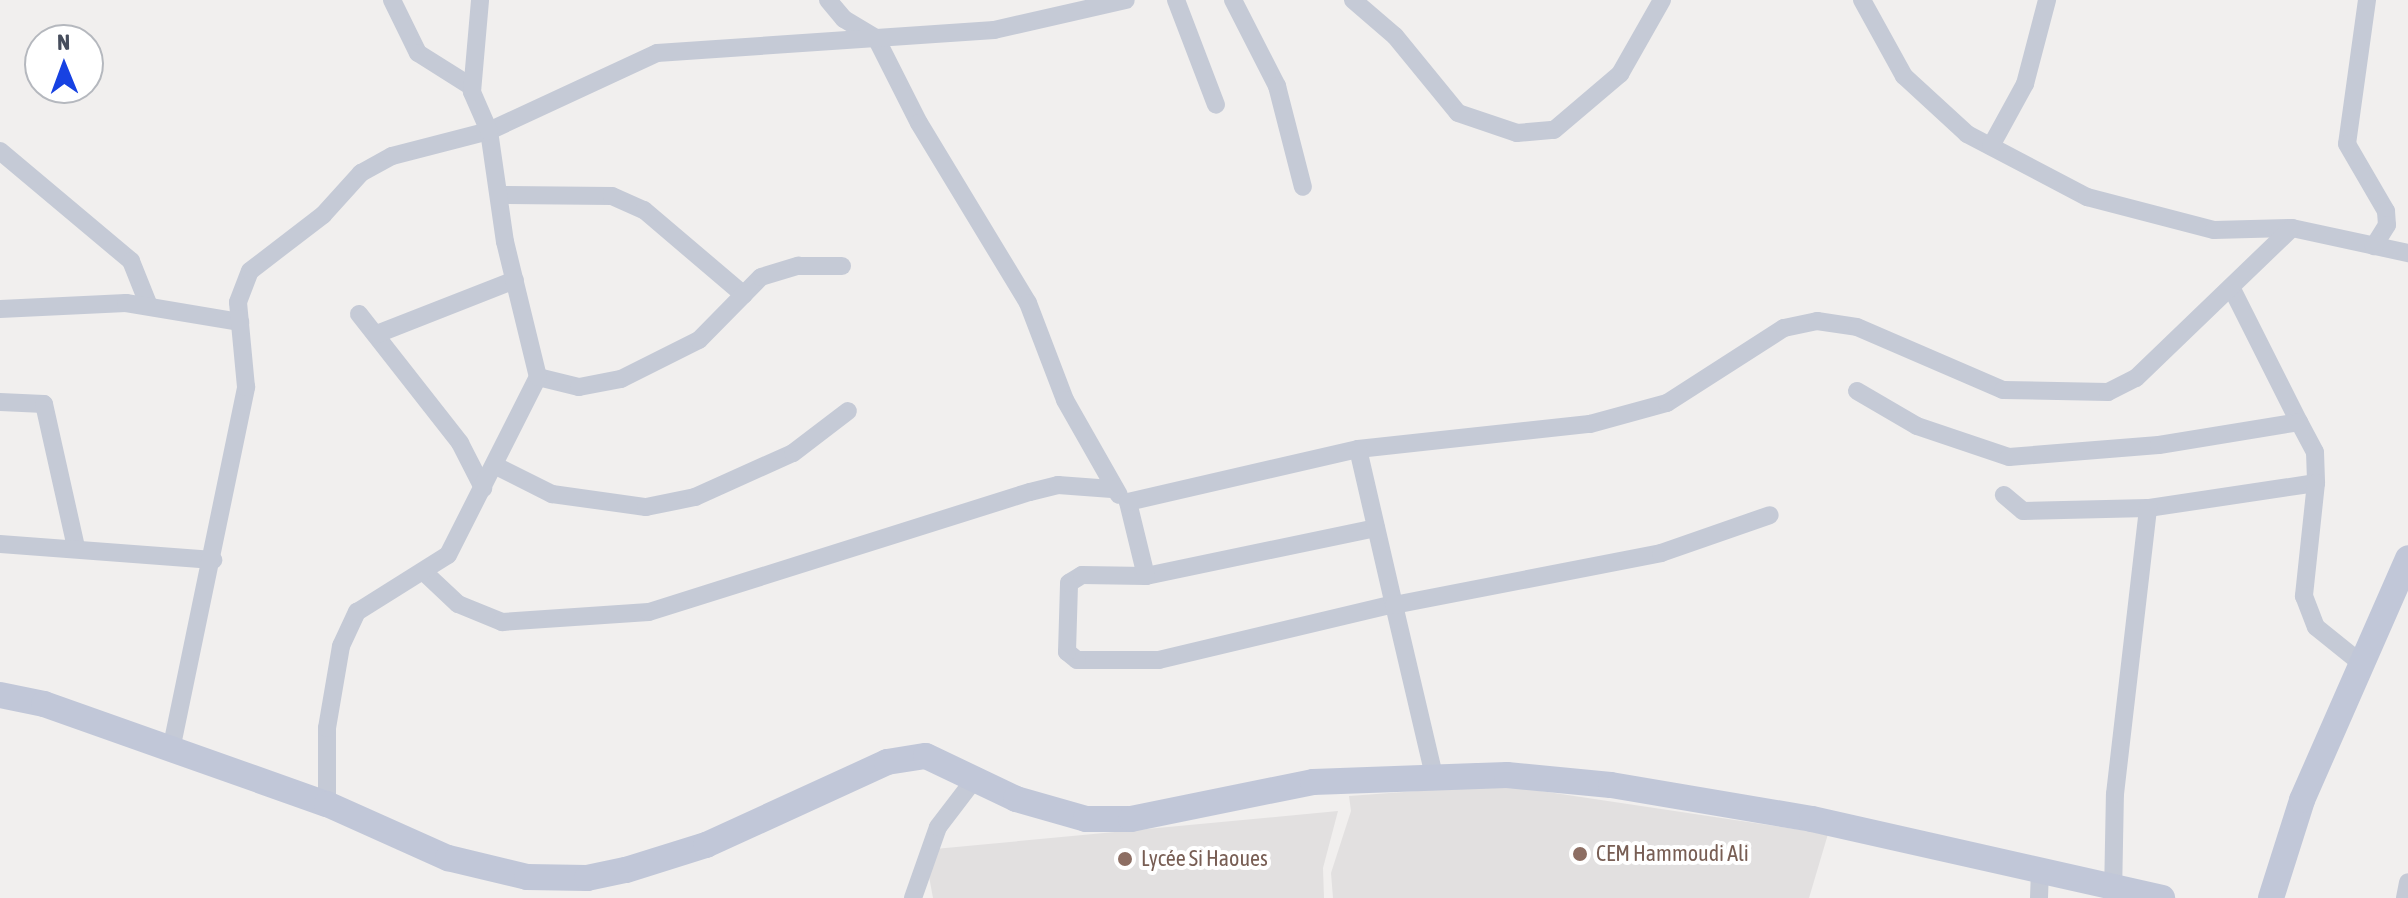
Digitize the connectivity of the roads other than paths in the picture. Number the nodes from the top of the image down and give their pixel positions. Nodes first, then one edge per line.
1 (392, 0) edge
2 (480, 0) edge
3 (828, 0) edge
4 (1126, 0) edge
5 (1176, 0) edge
6 (1233, 0) edge
7 (1353, 0) edge
8 (1662, 0) edge
9 (1862, 0) edge
10 (2047, 0) edge
11 (2367, 0) edge
12 (1071, 6) edge
13 (876, 38) junction
14 (472, 87) junction
15 (1216, 105) dead end
16 (489, 131) junction
17 (1991, 146) junction
18 (0, 151) edge
19 (1303, 187) dead end
20 (502, 195) junction
21 (2292, 228) junction
22 (2374, 246) junction
23 (2408, 253) edge
24 (842, 266) dead end
25 (515, 280) junction
26 (2232, 289) junction
27 (744, 295) junction
28 (149, 306) junction
29 (0, 309) edge
30 (359, 314) dead end
31 (240, 322) junction
32 (377, 334) junction
33 (538, 377) junction
34 (1857, 391) dead end
35 (0, 402) edge
36 (848, 411) dead end
37 (2299, 422) junction
38 (1358, 449) junction
39 (494, 465) junction
40 (2316, 483) junction
41 (483, 488) junction
42 (1112, 489) junction
43 (2004, 495) dead end
44 (1128, 502) junction
45 (2148, 508) junction
46 (1770, 515) dead end
47 (1376, 528) junction
48 (0, 544) edge
49 (76, 547) junction
50 (2408, 558) edge
51 (213, 560) junction
52 (426, 574) junction
53 (1146, 576) junction
54 (1394, 604) junction
55 (2362, 664) junction
56 (0, 695) edge
57 (171, 750) junction
58 (977, 776) junction
59 (1434, 776) junction
60 (327, 804) junction
61 (2040, 868) junction
62 (2408, 882) edge
63 (2113, 892) edge
64 (913, 898) edge
65 (2039, 898) edge
66 (2162, 898) edge
67 (2271, 898) edge
68 (2405, 898) edge

1 - 14 street
2 - 14 street
3 - 13 street
4 - 12 street
5 - 15 street
6 - 19 street
7 - 8 street
9 - 17 street
10 - 17 street
11 - 22 street
12 - 13 street
13 - 16 street
13 - 42 street
14 - 16 street
16 - 20 street
16 - 31 street
17 - 21 street
18 - 28 street
20 - 25 street
20 - 27 street
21 - 22 street
21 - 26 street
22 - 23 street
24 - 27 street
25 - 32 street
25 - 33 street
26 - 37 street
26 - 38 street
27 - 33 street
28 - 29 street
28 - 31 street
30 - 32 street
31 - 51 street
32 - 41 street
33 - 39 street
34 - 37 street
35 - 49 street
36 - 39 street
37 - 40 street
38 - 44 street
38 - 47 street
39 - 41 street
40 - 45 street
40 - 55 street
41 - 52 street
42 - 44 street
42 - 52 street
43 - 45 street
44 - 53 street
45 - 63 street
46 - 54 street
47 - 53 street
47 - 54 street
48 - 49 street
49 - 51 street
50 - 55 main road
51 - 57 street
52 - 60 street
53 - 54 street
54 - 59 street
55 - 67 main road
56 - 57 main road
57 - 60 main road
58 - 59 main road
58 - 60 main road
58 - 64 street
59 - 61 main road
61 - 63 main road
61 - 65 street
62 - 68 street
63 - 66 main road

